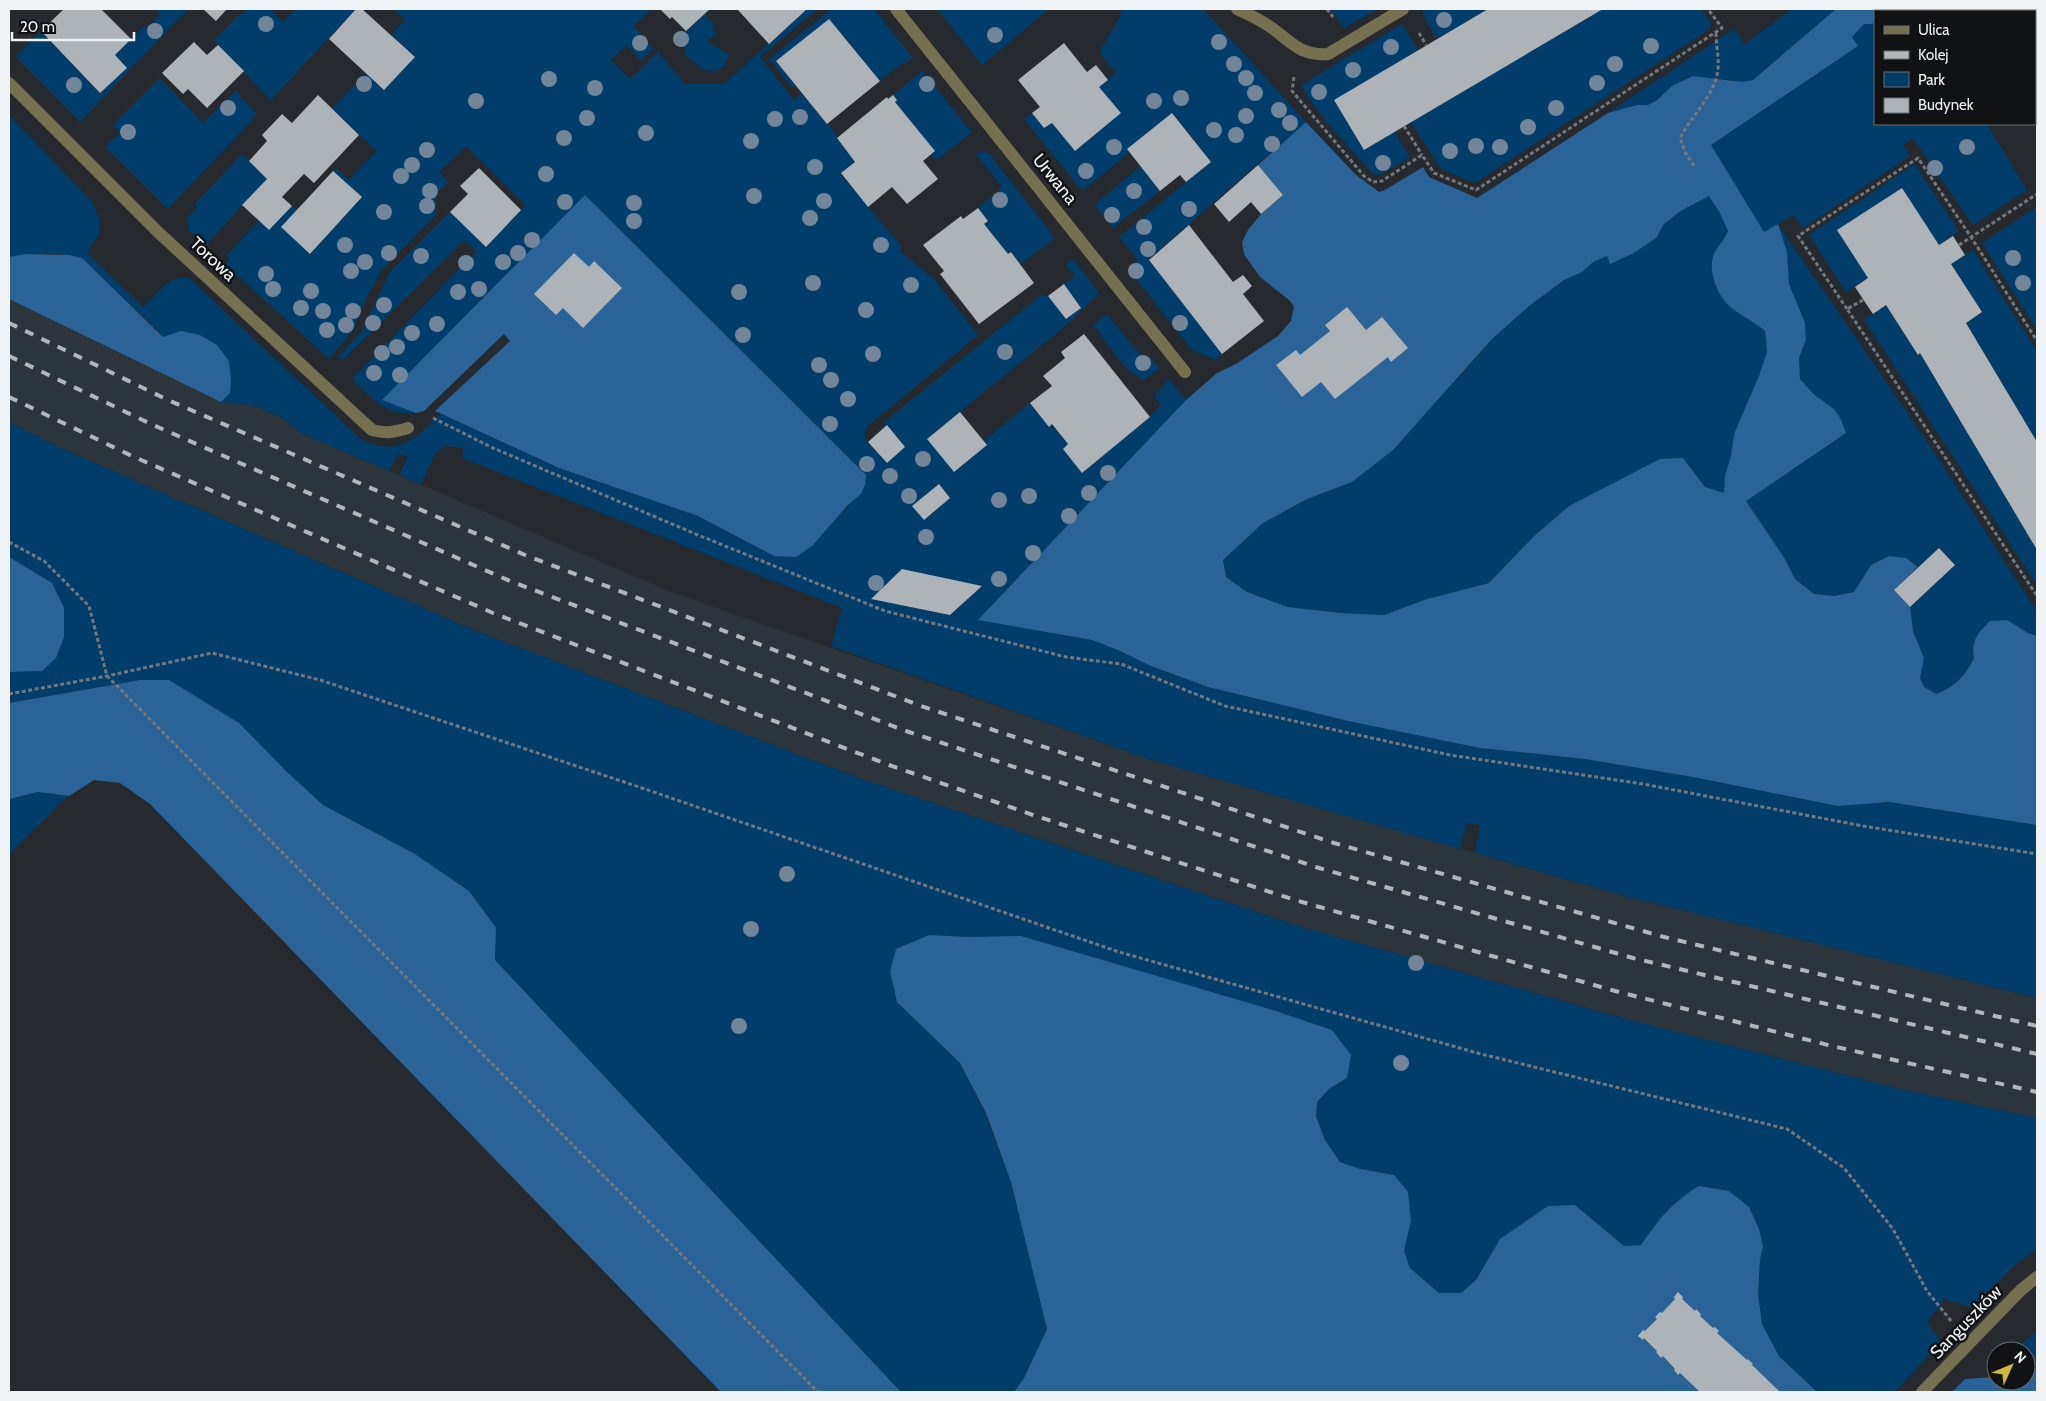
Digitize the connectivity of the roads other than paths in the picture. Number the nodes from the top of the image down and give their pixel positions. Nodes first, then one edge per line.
1 (896, 9) edge
2 (1238, 9) edge
3 (1402, 9) edge
4 (9, 83) edge
5 (1186, 372) dead end
6 (408, 428) dead end
7 (2037, 1277) edge
8 (1922, 1392) edge

1 - 5 street, Urwana
2 - 3 street
4 - 6 street, Torowa
7 - 8 street, Sanguszków

